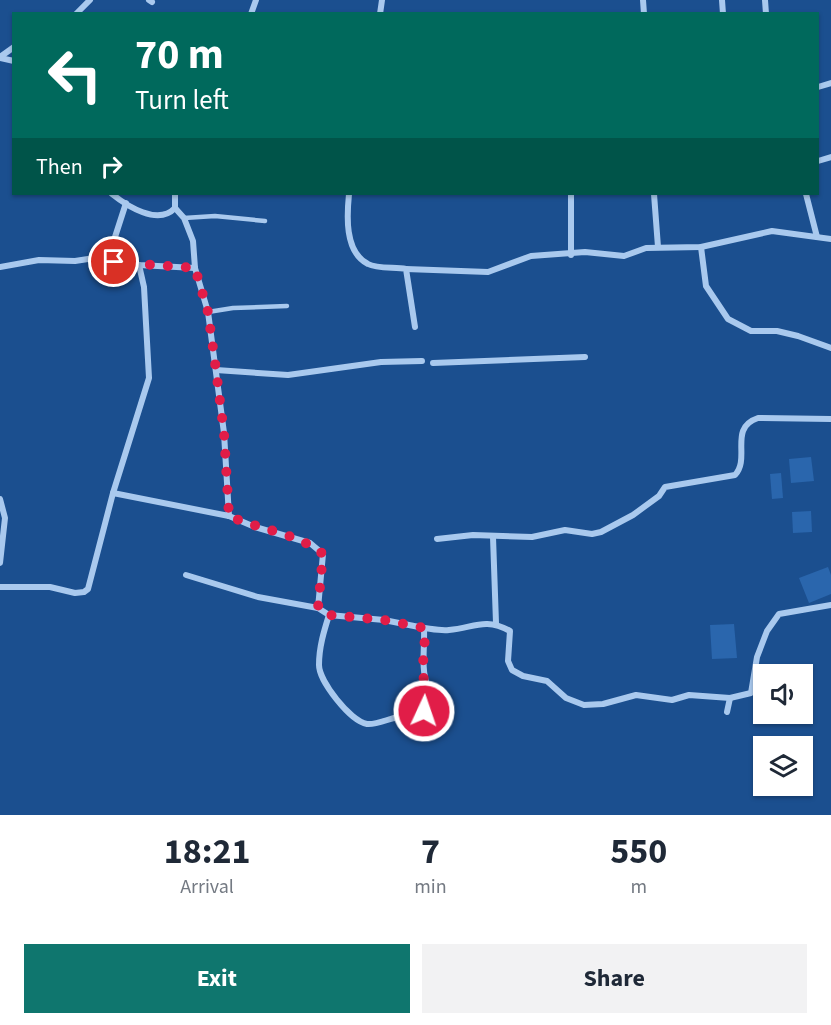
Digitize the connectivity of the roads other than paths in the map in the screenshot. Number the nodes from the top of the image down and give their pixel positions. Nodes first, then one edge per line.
1 (90, 0) edge
2 (78, 12) edge
3 (113, 195) edge
4 (175, 195) edge
5 (349, 195) edge
6 (571, 195) edge
7 (654, 195) edge
8 (806, 195) edge
9 (126, 204) junction
10 (175, 208) junction
11 (184, 218) junction
12 (265, 221) dead end
13 (817, 237) junction
14 (831, 239) edge
15 (658, 247) junction
16 (701, 248) junction
17 (571, 255) junction
18 (114, 262) junction
19 (139, 266) junction
20 (0, 267) edge
21 (195, 268) junction
22 (406, 269) junction
23 (287, 306) dead end
24 (208, 312) junction
25 (414, 327) dead end
26 (831, 348) edge
27 (585, 357) dead end
28 (422, 361) dead end
29 (433, 363) dead end
30 (216, 370) junction
31 (831, 419) edge
32 (113, 493) junction
33 (0, 499) edge
34 (229, 516) junction
35 (493, 537) junction
36 (437, 539) dead end
37 (0, 545) edge
38 (0, 563) edge
39 (186, 575) dead end
40 (0, 587) edge
41 (831, 605) edge
42 (318, 608) junction
43 (329, 615) junction
44 (496, 623) junction
45 (424, 628) junction
46 (730, 698) junction
47 (727, 712) dead end

1 - 2 street
3 - 9 street
4 - 10 street
5 - 22 street
6 - 17 street
7 - 15 street
8 - 13 street
9 - 10 street
9 - 18 street
10 - 11 street
11 - 12 lane
11 - 21 street
13 - 14 street
13 - 16 street
15 - 16 street
15 - 17 street
16 - 26 street
17 - 22 street
18 - 19 street
18 - 20 street
19 - 21 street
19 - 32 street
21 - 24 street
22 - 25 street
23 - 24 lane
24 - 30 street
27 - 29 street
28 - 30 street
30 - 34 street
31 - 35 street
32 - 34 street
32 - 40 street
33 - 37 street
34 - 42 street
35 - 36 street
35 - 44 street
37 - 38 street
39 - 42 street
41 - 46 street
42 - 43 street
43 - 45 street
43 - 45 street
44 - 45 street
44 - 46 street
46 - 47 street

